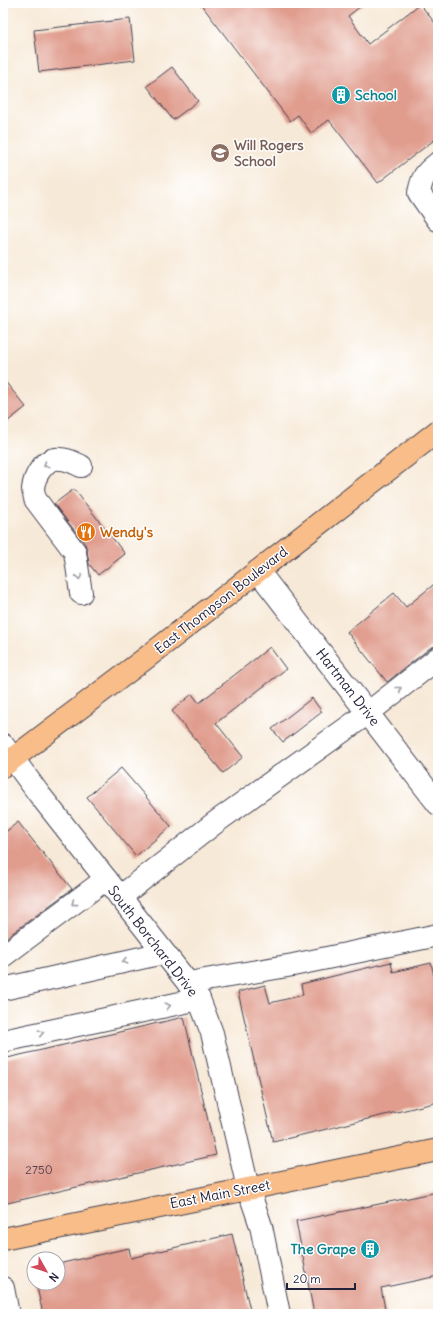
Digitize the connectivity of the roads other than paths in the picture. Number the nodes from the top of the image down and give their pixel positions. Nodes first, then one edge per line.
1 (438, 163) edge
2 (438, 220) edge
3 (438, 431) edge
4 (82, 466) dead end
5 (258, 571) junction
6 (81, 593) dead end
7 (438, 658) edge
8 (368, 713) junction
9 (6, 757) edge
10 (438, 804) edge
11 (106, 879) junction
12 (120, 897) junction
13 (438, 935) edge
14 (163, 953) junction
15 (3, 956) edge
16 (3, 989) edge
17 (193, 991) junction
18 (3, 1041) edge
19 (438, 1150) edge
20 (248, 1188) junction
21 (3, 1239) edge
22 (3, 1288) edge
23 (8, 1314) edge
24 (279, 1314) edge

1 - 2 street
3 - 5 main road, East Thompson Boulevard
4 -> 6 street
5 - 8 street, Hartman Drive
5 - 9 main road, East Thompson Boulevard
8 -> 7 street
8 - 10 street, Hartman Drive
8 - 12 street
9 - 11 street, South Borchard Drive
11 - 12 street, South Borchard Drive
11 -> 15 street
12 - 14 street, South Borchard Drive
13 - 17 street
14 -> 16 street
14 - 17 street, South Borchard Drive
18 -> 17 street
17 - 20 street, South Borchard Drive
19 - 20 main road, East Main Street
20 - 21 main road, East Main Street
20 - 24 street, South Borchard Drive
22 - 23 street

